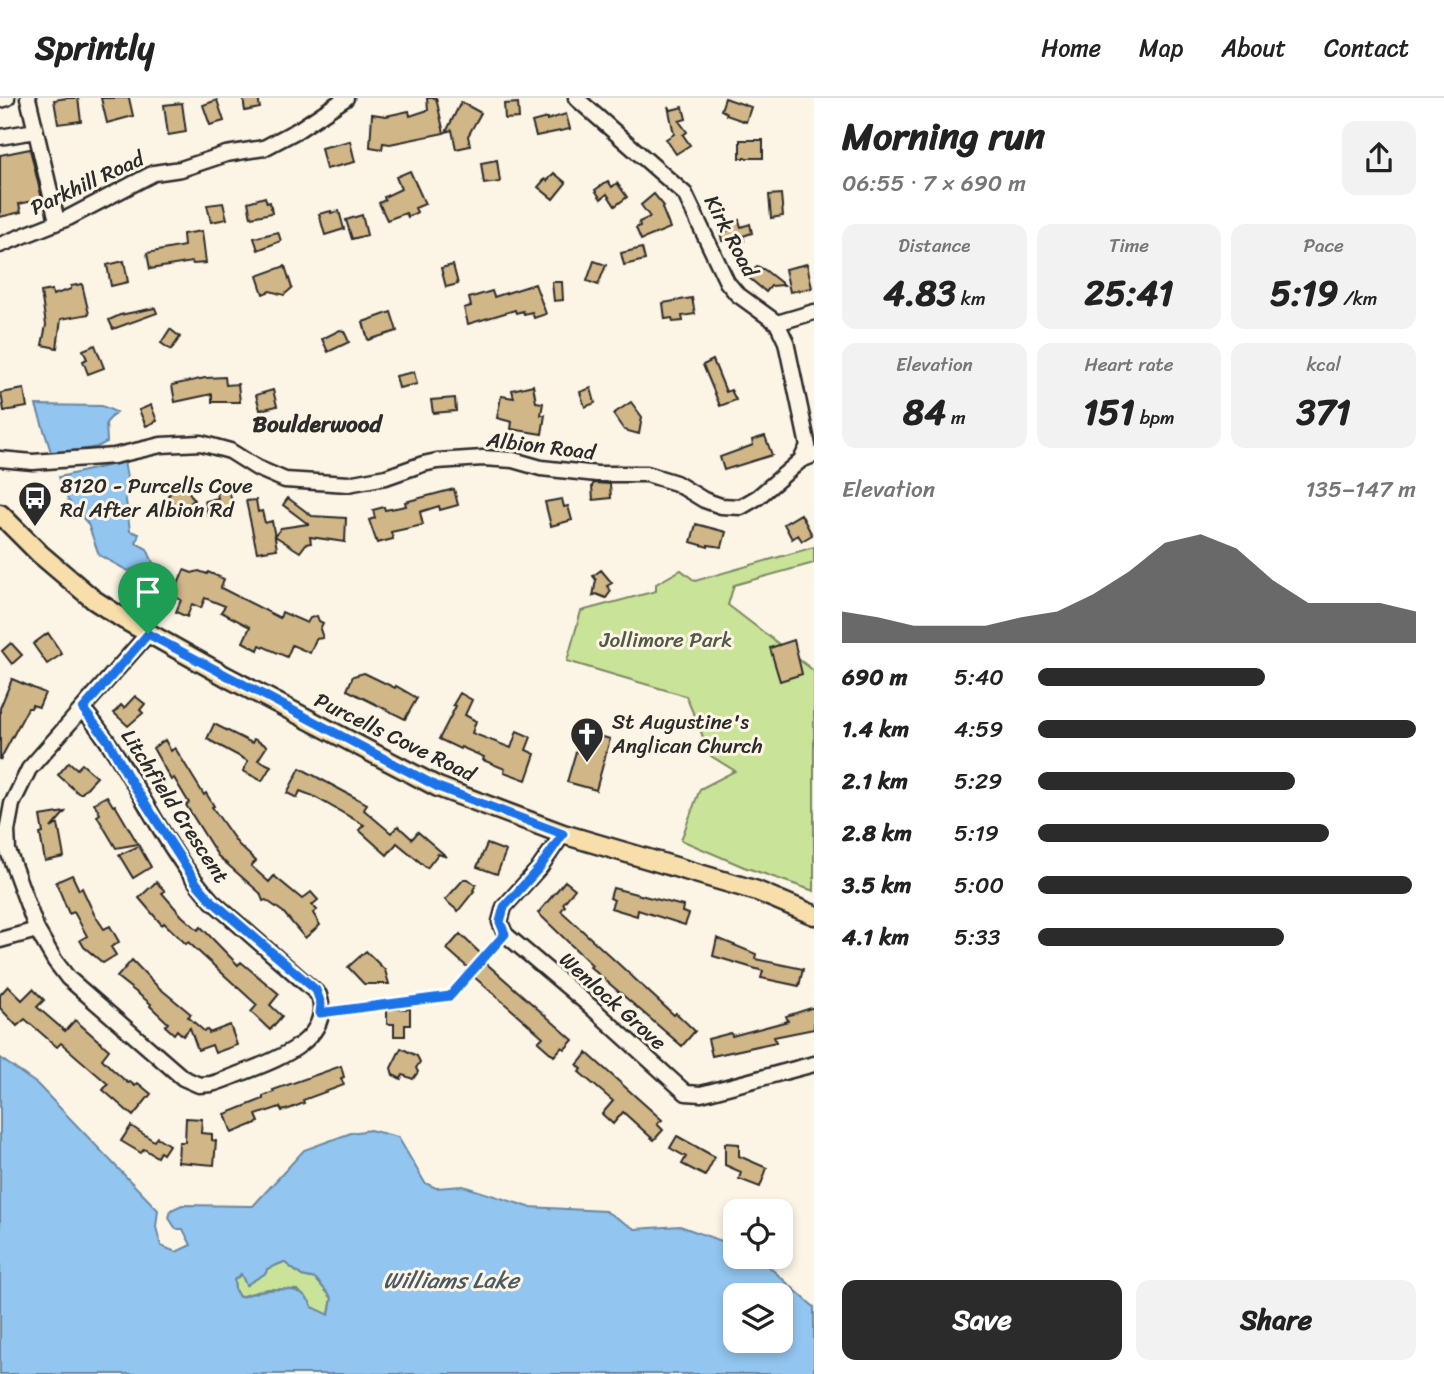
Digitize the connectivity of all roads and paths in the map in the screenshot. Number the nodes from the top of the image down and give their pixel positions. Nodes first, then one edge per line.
1 (7, 98) edge
2 (28, 98) edge
3 (346, 98) edge
4 (576, 98) edge
5 (0, 100) edge
6 (35, 131) junction
7 (0, 137) edge
8 (57, 221) junction
9 (0, 246) edge
10 (814, 312) edge
11 (778, 323) junction
12 (807, 457) edge
13 (0, 459) edge
14 (0, 514) edge
15 (148, 634) junction
16 (83, 709) junction
17 (4, 830) edge
18 (563, 834) junction
19 (814, 915) edge
20 (37, 930) junction
21 (505, 934) junction
22 (0, 940) edge
23 (320, 1013) junction
24 (814, 1064) edge

1 - 5 street
2 - 6 street
3 - 8 street, Parkhill Road
4 - 11 street, Kirk Road
6 - 7 street
6 - 8 street
8 - 9 street, Parkhill Road
10 - 11 street
11 - 12 street
12 - 13 street, Albion Road
14 - 15 main road, Purcells Cove Road
15 - 16 street
15 - 18 main road, Purcells Cove Road
16 - 17 street
16 - 23 street, Litchfield Crescent
17 - 20 street
18 - 19 main road, Purcells Cove Road
18 - 21 street
20 - 22 street
20 - 23 street
21 - 23 path
21 - 24 street, Wenlock Grove

